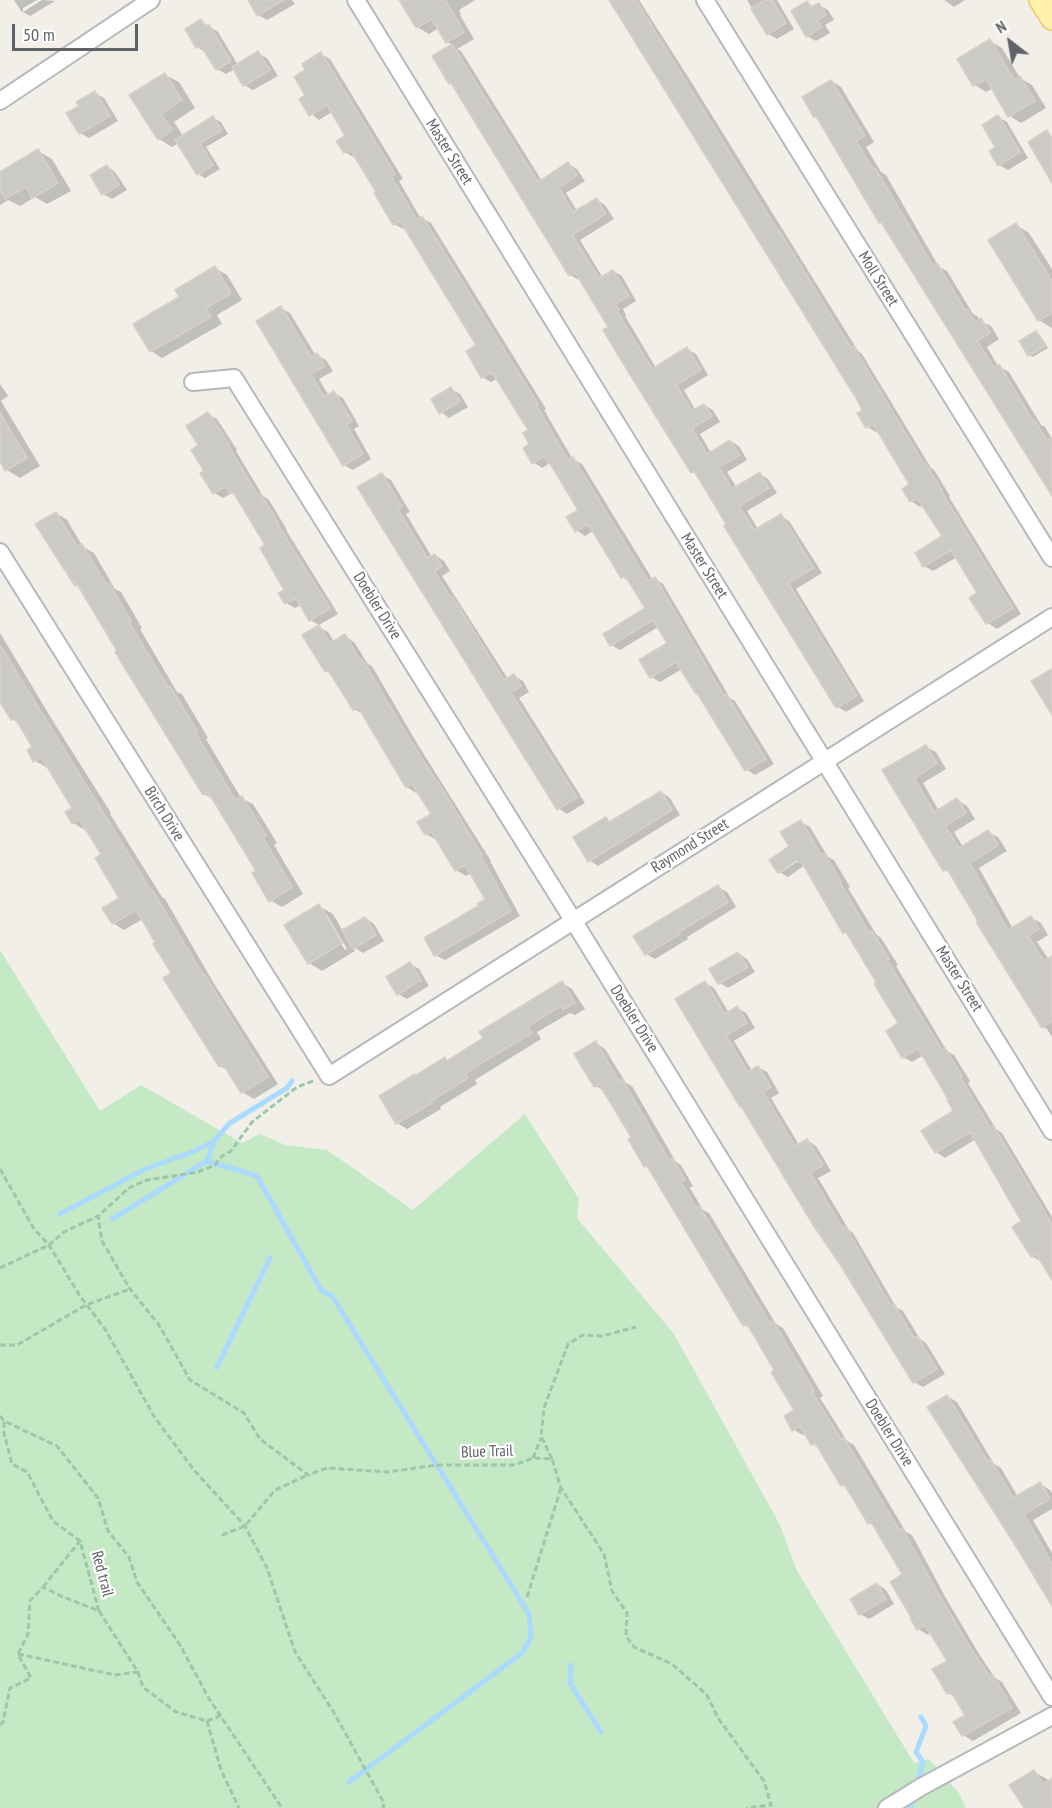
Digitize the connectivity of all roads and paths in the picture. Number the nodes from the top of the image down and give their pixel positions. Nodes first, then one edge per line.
1 (151, 0) edge
2 (356, 0) edge
3 (705, 0) edge
4 (1040, 0) edge
5 (1052, 19) edge
6 (0, 101) edge
7 (193, 382) dead end
8 (0, 552) edge
9 (1052, 558) edge
10 (1052, 617) edge
11 (824, 761) junction
12 (573, 920) junction
13 (329, 1076) junction
14 (1052, 1131) edge
15 (0, 1169) edge
16 (98, 1216) junction
17 (49, 1245) junction
18 (0, 1268) edge
19 (129, 1289) junction
20 (86, 1305) junction
21 (636, 1328) dead end
22 (0, 1345) edge
23 (0, 1416) edge
24 (4, 1422) junction
25 (541, 1436) junction
26 (533, 1458) junction
27 (552, 1459) junction
28 (308, 1475) junction
29 (561, 1488) junction
30 (245, 1526) junction
31 (222, 1535) dead end
32 (80, 1541) junction
33 (43, 1587) junction
34 (527, 1597) dead end
35 (99, 1611) junction
36 (18, 1654) junction
37 (138, 1672) junction
38 (1052, 1697) edge
39 (220, 1716) junction
40 (1052, 1716) edge
41 (207, 1720) junction
42 (0, 1725) edge
43 (239, 1808) edge
44 (282, 1808) edge
45 (383, 1808) edge
46 (746, 1808) edge
47 (887, 1808) edge

1 - 6 street
2 - 11 street, Master Street
3 - 9 street, Moll Street
4 - 5 main road
7 - 12 street, Doebler Drive
8 - 13 street, Birch Drive
10 - 11 street, Raymond Street
11 - 12 street, Raymond Street
11 - 14 street, Master Street
12 - 13 street, Raymond Street
12 - 38 street, Doebler Drive
13 - 16 path
15 - 17 path
16 - 17 path
16 - 19 path
17 - 18 path
17 - 20 path
19 - 20 path
19 - 28 path
20 - 22 path
20 - 30 path
21 - 25 path
23 - 24 path
24 - 32 path, Red trail
24 - 39 path
25 - 26 path
25 - 27 path
26 - 27 path, Blue Trail
26 - 28 path, Blue Trail
27 - 29 path
28 - 30 path, Blue Trail
29 - 34 path
29 - 46 path
30 - 31 path
30 - 45 path
32 - 33 path
32 - 35 path, Red trail
33 - 35 path, Red trail
33 - 36 path
35 - 37 path
36 - 37 path
36 - 42 path
37 - 41 path
39 - 41 path
39 - 44 path
40 - 47 street
41 - 43 path

